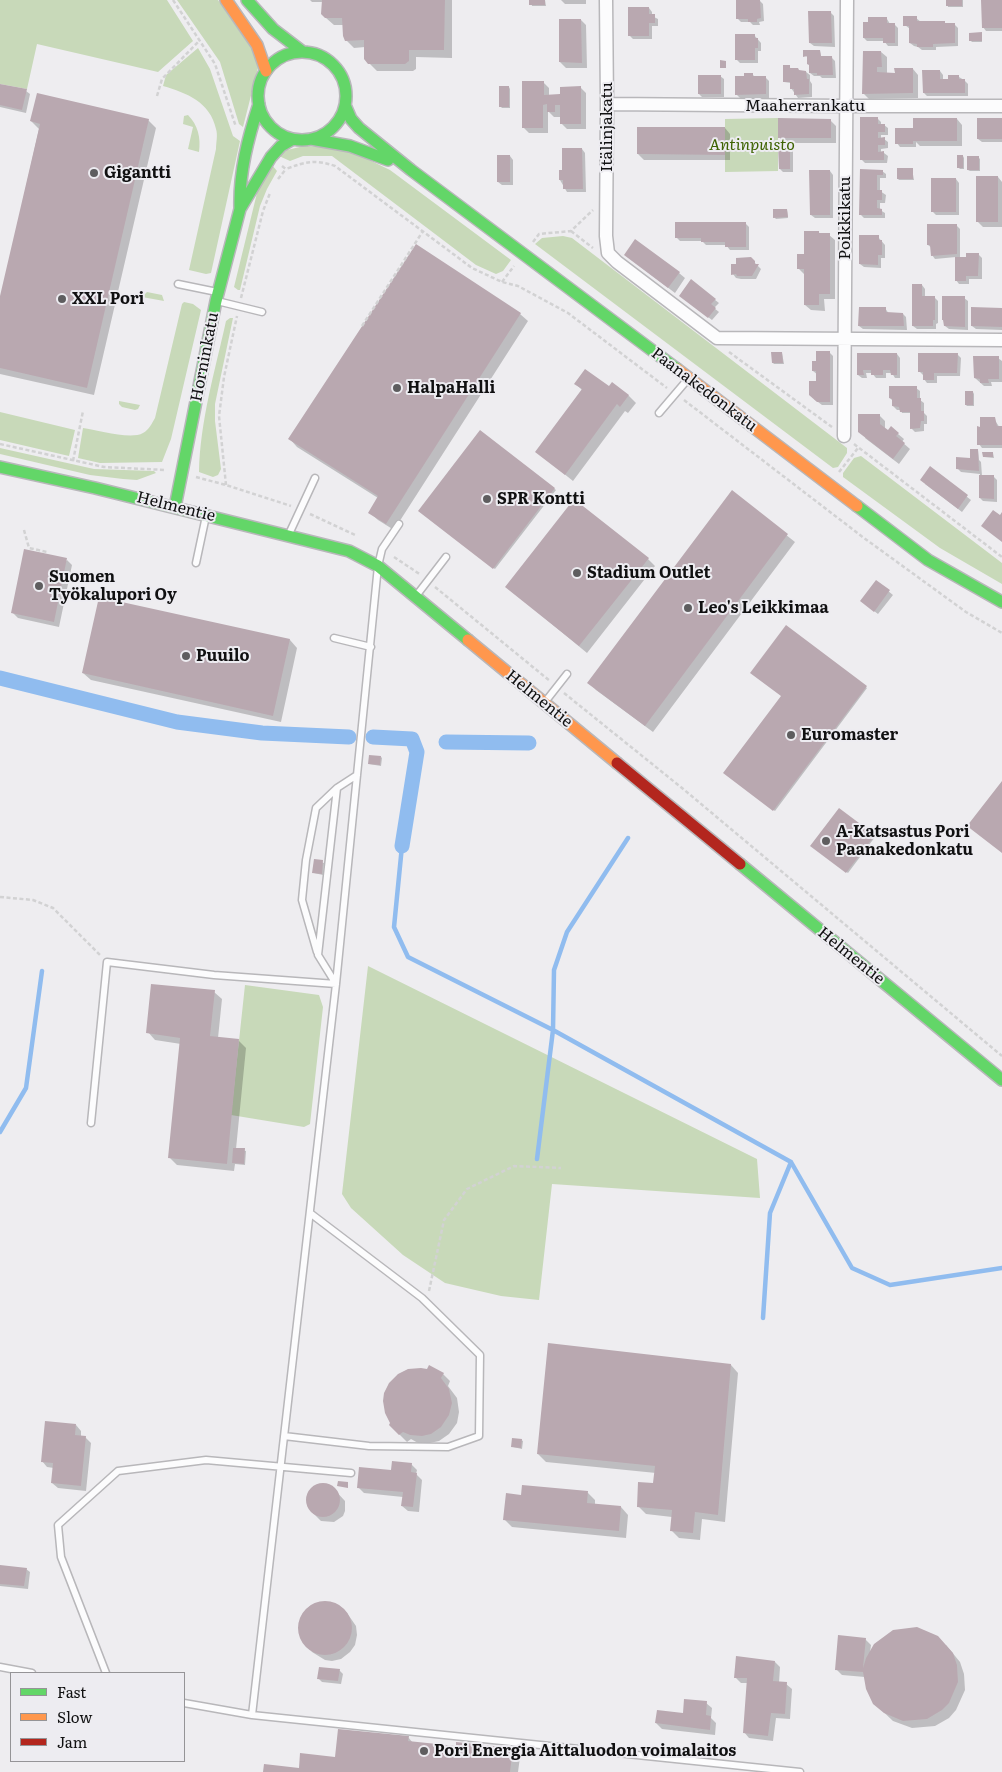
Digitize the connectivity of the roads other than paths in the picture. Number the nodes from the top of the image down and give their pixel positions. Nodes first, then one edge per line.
1 (226, 0) edge
2 (247, 0) edge
3 (606, 0) edge
4 (847, 0) edge
5 (303, 52) junction
6 (266, 71) junction
7 (259, 104) junction
8 (607, 104) junction
9 (345, 105) junction
10 (845, 106) junction
11 (1002, 106) edge
12 (293, 139) junction
13 (310, 139) junction
14 (411, 170) junction
15 (240, 208) junction
16 (178, 284) dead end
17 (217, 297) junction
18 (262, 312) dead end
19 (844, 340) junction
20 (1002, 340) edge
21 (689, 378) junction
22 (659, 413) dead end
23 (844, 436) road end
24 (0, 467) edge
25 (315, 478) dead end
26 (175, 507) junction
27 (206, 514) junction
28 (399, 524) dead end
29 (288, 536) junction
30 (446, 558) dead end
31 (196, 563) dead end
32 (378, 566) junction
33 (415, 597) junction
34 (1002, 602) edge
35 (334, 638) dead end
36 (371, 647) junction
37 (567, 674) dead end
38 (544, 703) junction
39 (357, 775) junction
40 (337, 788) junction
41 (318, 955) junction
42 (336, 984) junction
43 (1002, 1080) edge
44 (91, 1123) dead end
45 (310, 1213) junction
46 (284, 1436) junction
47 (281, 1466) junction
48 (351, 1472) dead end
49 (0, 1667) edge
50 (27, 1672) edge
51 (106, 1672) edge
52 (185, 1703) edge
53 (252, 1715) junction
54 (800, 1772) edge

1 - 6 street
2 - 5 street
3 - 8 street, Itälinjakatu
4 - 10 street, Poikkikatu
5 - 6 street
5 - 9 street
6 - 7 street
7 - 12 street
7 - 15 street, Horninkatu
8 - 10 street, Maaherrankatu
8 - 19 street, Itälinjakatu
9 - 13 street
9 - 14 street, Paanakedonkatu
10 - 11 street, Maaherrankatu
10 - 19 street, Poikkikatu
12 - 13 street
12 - 15 street, Horninkatu
13 - 14 street, Paanakedonkatu
14 - 21 street, Paanakedonkatu
15 - 17 street, Horninkatu
16 - 17 lane
17 - 18 lane
17 - 26 street, Horninkatu
19 - 20 street
19 - 23 street, Poikkikatu
21 - 22 lane
21 - 34 street, Paanakedonkatu
24 - 26 street, Helmentie
25 - 29 lane
26 - 27 street, Helmentie
27 - 29 street, Helmentie
27 - 31 lane
28 - 32 lane
29 - 32 street, Helmentie
30 - 33 lane
32 - 33 street, Helmentie
32 - 36 lane
33 - 38 street, Helmentie
35 - 36 lane
36 - 39 lane
37 - 38 lane
38 - 43 street, Helmentie
39 - 40 lane
39 - 42 lane
40 - 41 lane
40 - 41 lane
41 - 42 lane
42 - 44 lane
42 - 45 lane
45 - 46 lane
45 - 46 lane
46 - 47 lane
47 - 48 lane
47 - 51 lane
47 - 53 lane
49 - 50 lane
52 - 53 lane
53 - 54 lane

